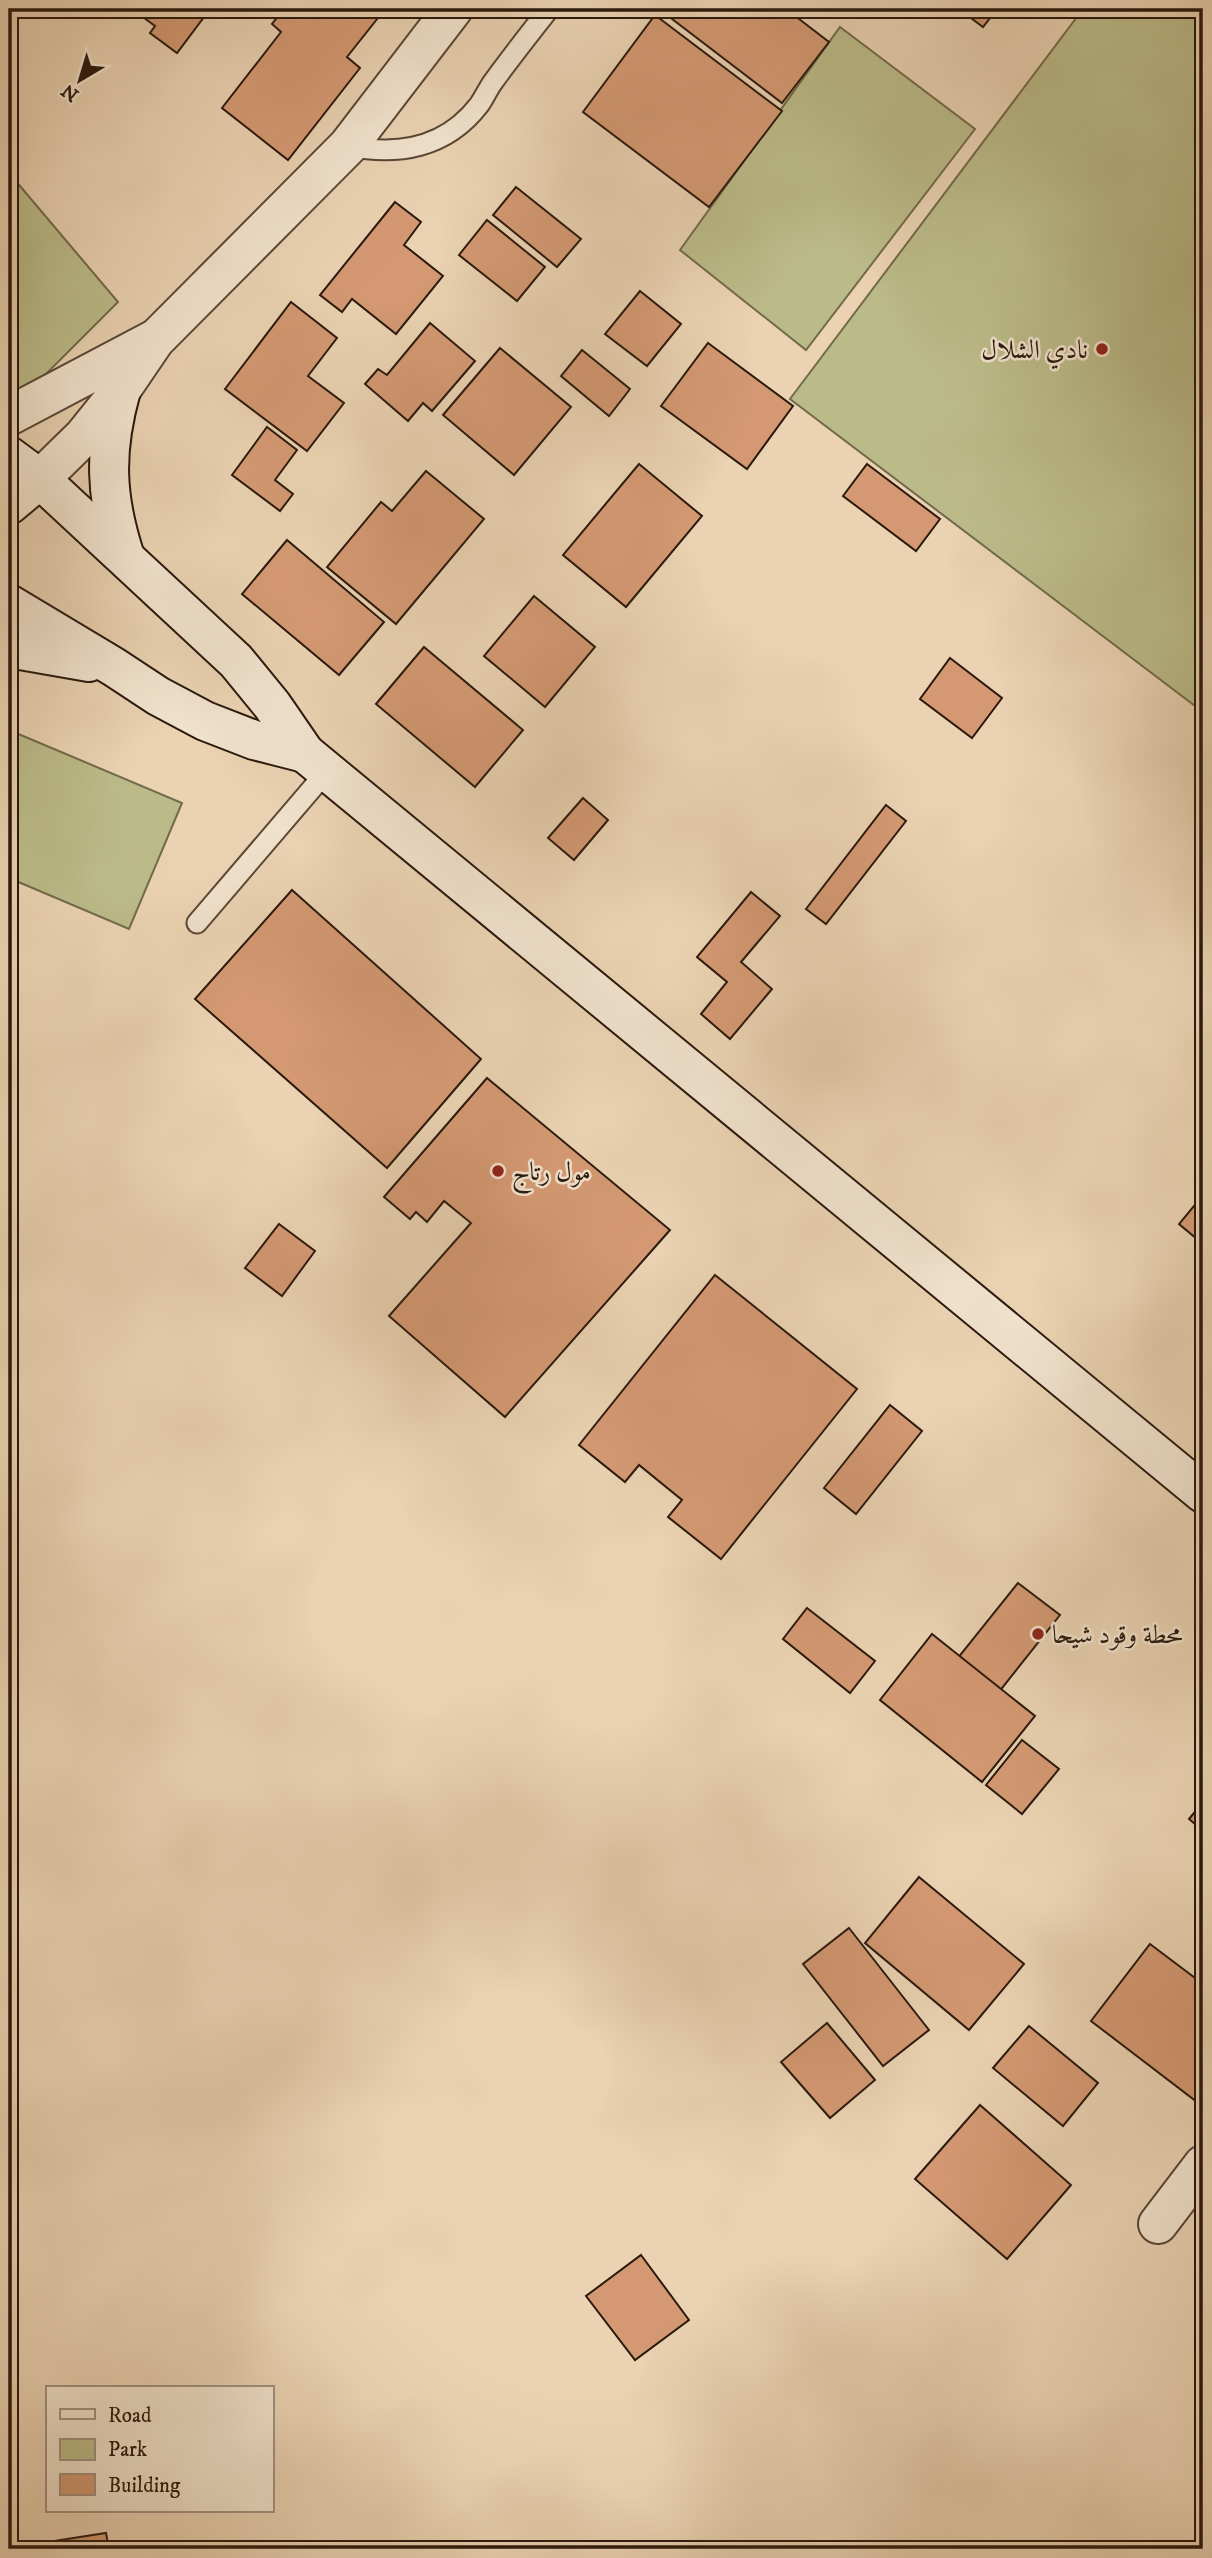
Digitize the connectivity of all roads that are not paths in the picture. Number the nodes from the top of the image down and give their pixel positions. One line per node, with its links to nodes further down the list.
1 (453, 9): 3 (main road)
2 (549, 9): 3 (lane)
3 (348, 146): 4 (main road)
4 (155, 340): 5 (main road); 6 (main road)
5 (121, 390): 8 (main road); 10 (main road)
6 (9, 416)
7 (9, 456): 8 (main road)
8 (40, 479): 9 (main road); 10 (main road)
9 (9, 505)
10 (125, 557): 14 (main road)
11 (9, 604): 13 (main road)
12 (9, 648): 13 (main road)
13 (114, 667): 14 (main road)
14 (316, 762): 15 (lane); 16 (main road)
15 (197, 923)
16 (1203, 1493)
17 (1203, 2165): 18 (main road)
18 (1158, 2224)

